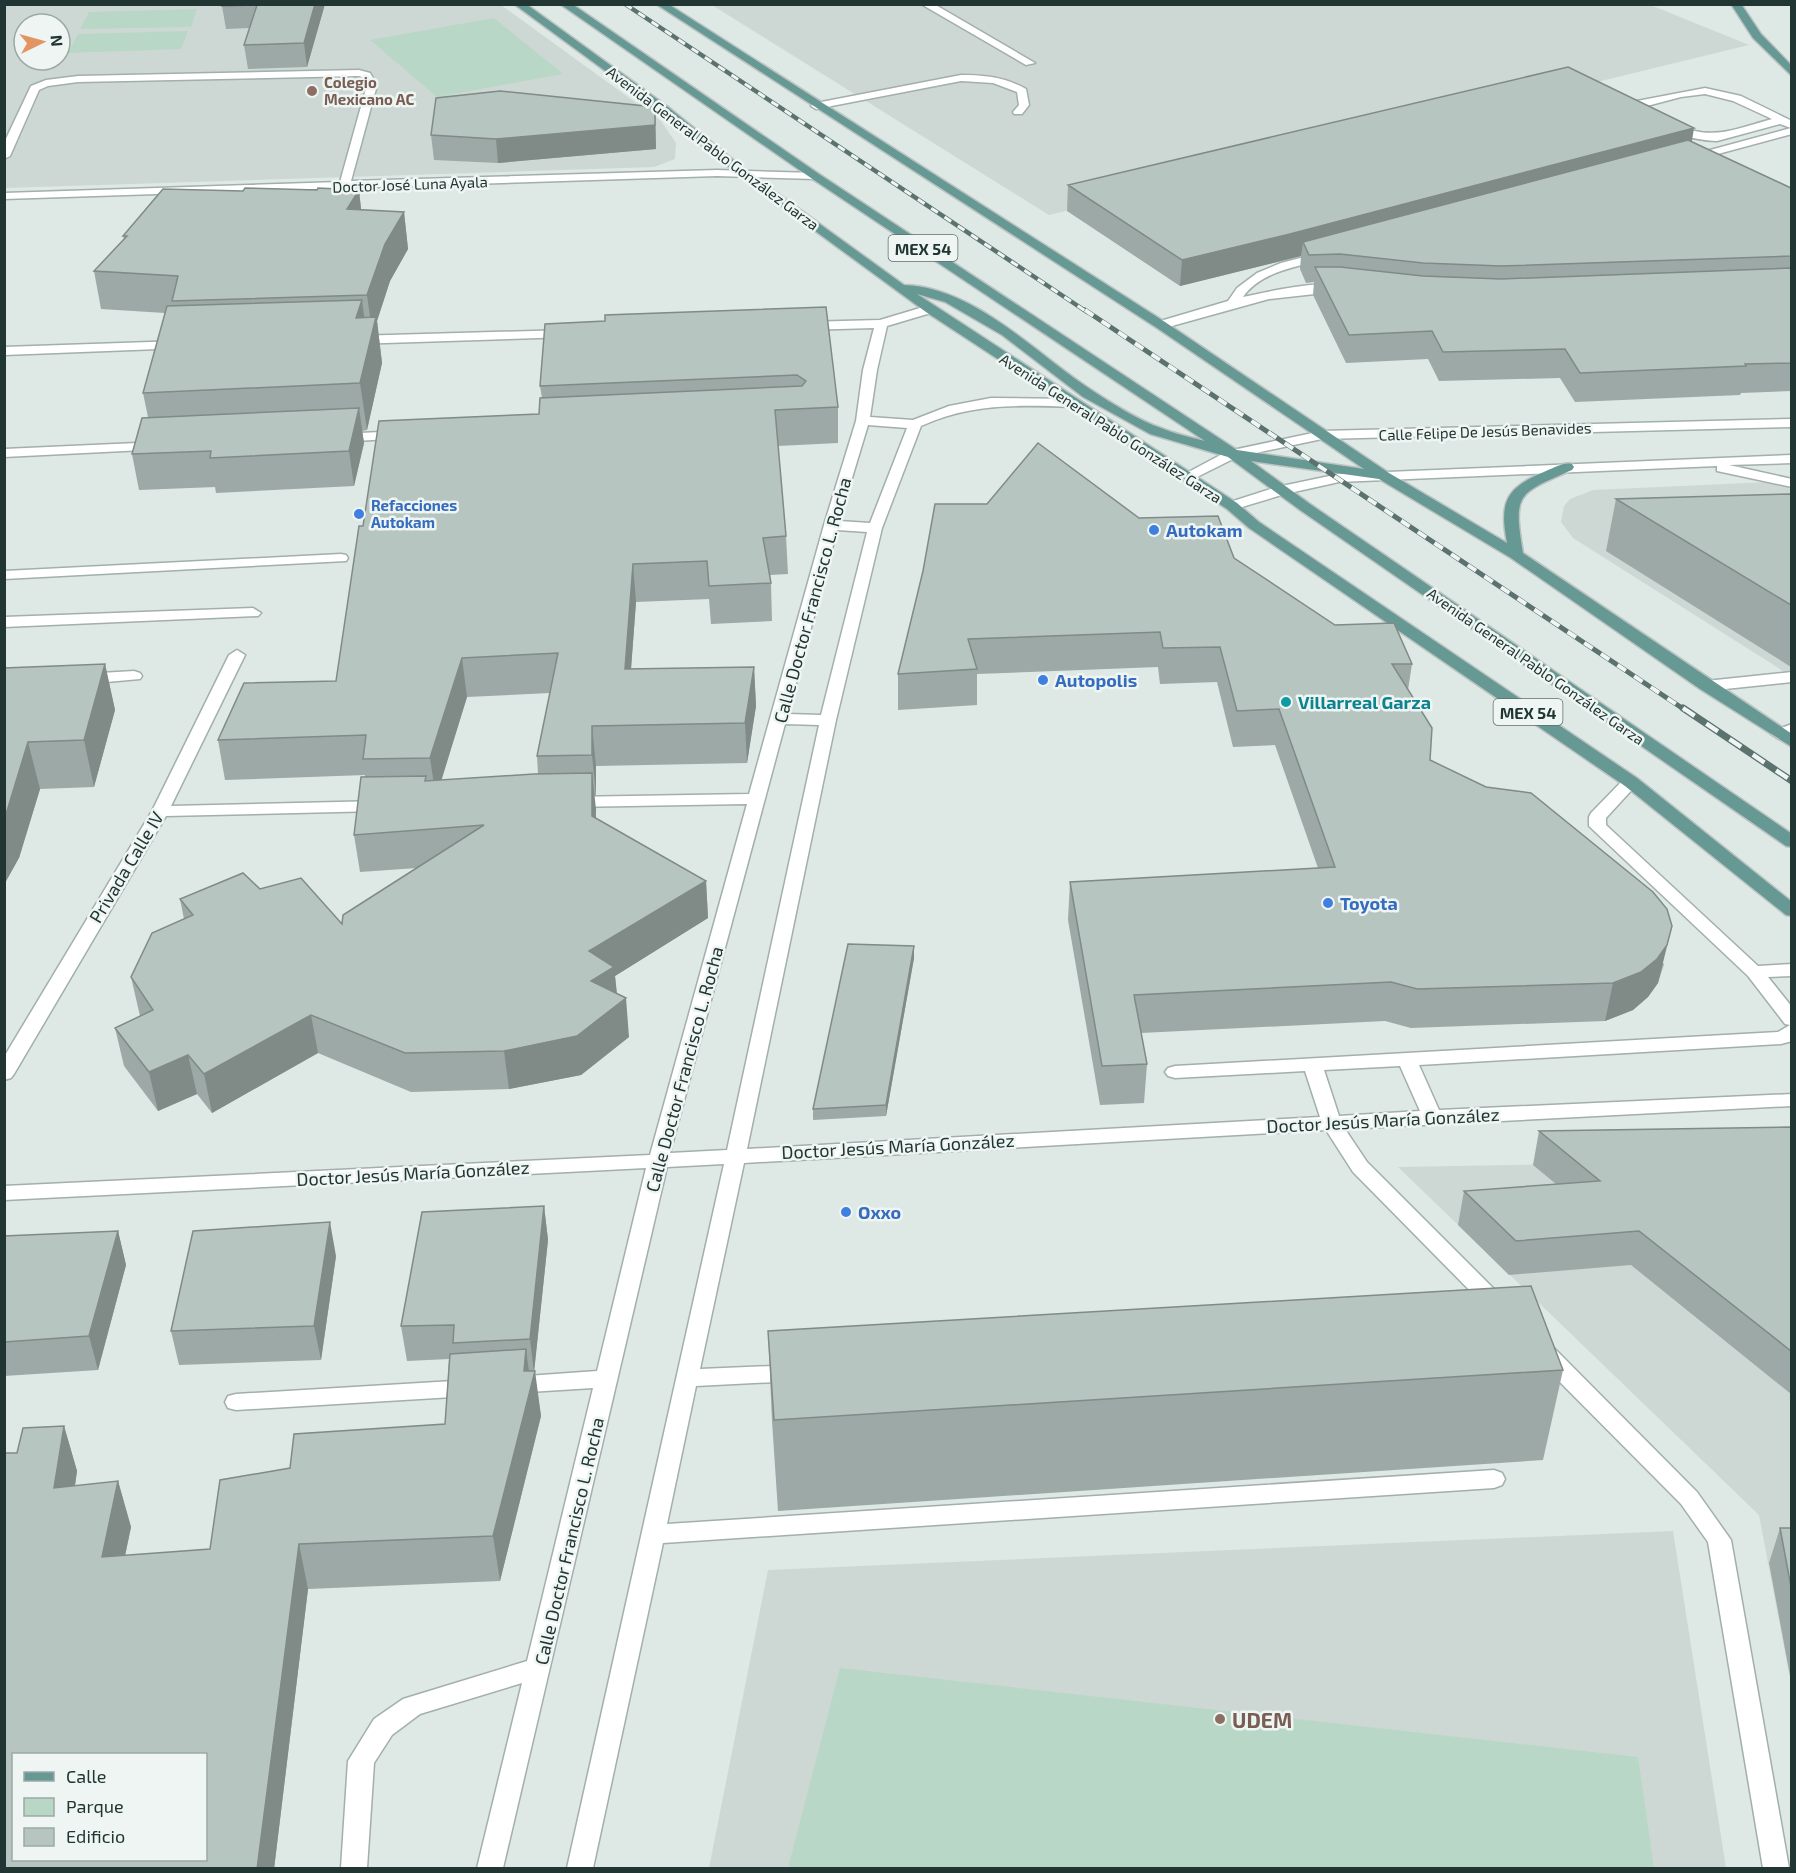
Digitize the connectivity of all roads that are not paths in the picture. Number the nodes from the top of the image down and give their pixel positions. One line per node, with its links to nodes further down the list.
1 (519, 4): 14 (main road, Avenida General Pablo González Garza / MEX 54)
2 (565, 4): 15 (main road, Avenida General Pablo González Garza / MEX 54)
3 (661, 4): 8 (main road)
4 (926, 4): 6 (street)
5 (1736, 4): 7 (main road)
6 (1030, 63)
7 (1791, 73)
8 (816, 106): 9 (street); 24 (main road)
9 (1018, 112)
10 (1786, 123): 10 (street)
11 (1791, 131): 13 (street)
12 (4, 156): 16 (street)
13 (1680, 161)
14 (744, 174): 15 (street, Doctor José Luna Ayala); 16 (street, Doctor José Luna Ayala); 19 (main road, Avenida General Pablo González Garza / MEX 54)
15 (815, 176): 39 (main road, Avenida General Pablo González Garza / MEX 54)
16 (345, 186): 17 (street, Doctor José Luna Ayala)
17 (4, 196)
18 (1336, 253): 21 (street)
19 (901, 288): 22 (main road, Avenida General Pablo González Garza / MEX 54); 39 (main road)
20 (1349, 289): 21 (street)
21 (1234, 301): 24 (street)
22 (930, 309): 23 (street); 30 (main road, Avenida General Pablo González Garza / MEX 54)
23 (881, 324): 25 (street); 31 (street, Calle Doctor Francisco L. Rocha)
24 (1161, 325): 35 (main road)
25 (788, 327)
26 (574, 333): 27 (street)
27 (337, 340)
28 (194, 345): 29 (street)
29 (4, 351)
30 (1072, 403): 33 (street); 44 (main road, Avenida General Pablo González Garza / MEX 54)
31 (863, 421): 33 (street); 48 (street, Calle Doctor Francisco L. Rocha)
32 (1791, 423): 35 (street, Calle Felipe De Jesús Benavides)
33 (915, 424): 49 (street)
34 (419, 434): 36 (street)
35 (1322, 435): 39 (street, Calle Felipe De Jesús Benavides); 43 (main road)
36 (324, 439)
37 (170, 446): 38 (street)
38 (4, 453)
39 (1233, 454): 43 (main road); 44 (street, Calle Felipe De Jesús Benavides); 46 (main road, Avenida General Pablo González Garza / MEX 54)
40 (1791, 459): 41 (street)
41 (1694, 462): 42 (street); 45 (street)
42 (1567, 467): 43 (street); 50 (main road)
43 (1384, 476): 46 (street); 50 (main road)
44 (1186, 477): 47 (main road, Avenida General Pablo González Garza / MEX 54)
45 (1791, 483)
46 (1282, 490): 47 (street); 68 (main road, Avenida General Pablo González Garza / MEX 54)
47 (1232, 506): 63 (main road, Avenida General Pablo González Garza / MEX 54)
48 (831, 525): 49 (street); 60 (street, Calle Doctor Francisco L. Rocha)
49 (875, 528): 61 (street)
50 (1516, 555): 59 (main road)
51 (341, 558): 52 (street)
52 (4, 575)
53 (253, 613): 54 (street)
54 (4, 622)
55 (237, 655): 67 (street, Privada Calle IV)
56 (134, 676): 58 (street)
57 (1790, 678): 59 (street)
58 (63, 680)
59 (1706, 686): 62 (main road)
60 (780, 719): 61 (street); 64 (street, Calle Doctor Francisco L. Rocha)
61 (828, 720): 81 (street)
62 (1787, 735)
63 (1631, 782): 69 (main road, Avenida General Pablo González Garza / MEX 54); 71 (street)
64 (757, 799): 65 (street); 82 (street, Calle Doctor Francisco L. Rocha)
65 (552, 803)
66 (398, 806): 67 (street)
67 (160, 811): 77 (street, Privada Calle IV)
68 (1791, 842)
69 (1791, 911)
70 (1791, 970): 71 (street)
71 (1754, 972): 72 (street)
72 (1791, 1020)
73 (1791, 1031): 74 (street)
74 (1407, 1059): 75 (street); 79 (street)
75 (1312, 1065): 76 (street); 80 (street)
76 (1175, 1072)
77 (4, 1074)
78 (1791, 1100): 79 (street, Doctor Jesús María González)
79 (1432, 1117): 80 (street, Doctor Jesús María González)
80 (1332, 1123): 81 (street, Doctor Jesús María González); 84 (street)
81 (736, 1155): 82 (street, Doctor Jesús María González); 87 (street)
82 (658, 1161): 83 (street, Doctor Jesús María González); 88 (street, Calle Doctor Francisco L. Rocha)
83 (4, 1193)
84 (1512, 1320)
85 (1529, 1337): 96 (street)
86 (818, 1372): 87 (street)
87 (687, 1378): 91 (street)
88 (607, 1379): 89 (street); 92 (street, Calle Doctor Francisco L. Rocha)
89 (236, 1402)
90 (1494, 1479): 91 (street)
91 (653, 1534): 95 (street)
92 (538, 1668): 93 (street); 94 (street, Calle Doctor Francisco L. Rocha)
93 (354, 1869)
94 (490, 1869)
95 (580, 1869)
96 (1776, 1869)

